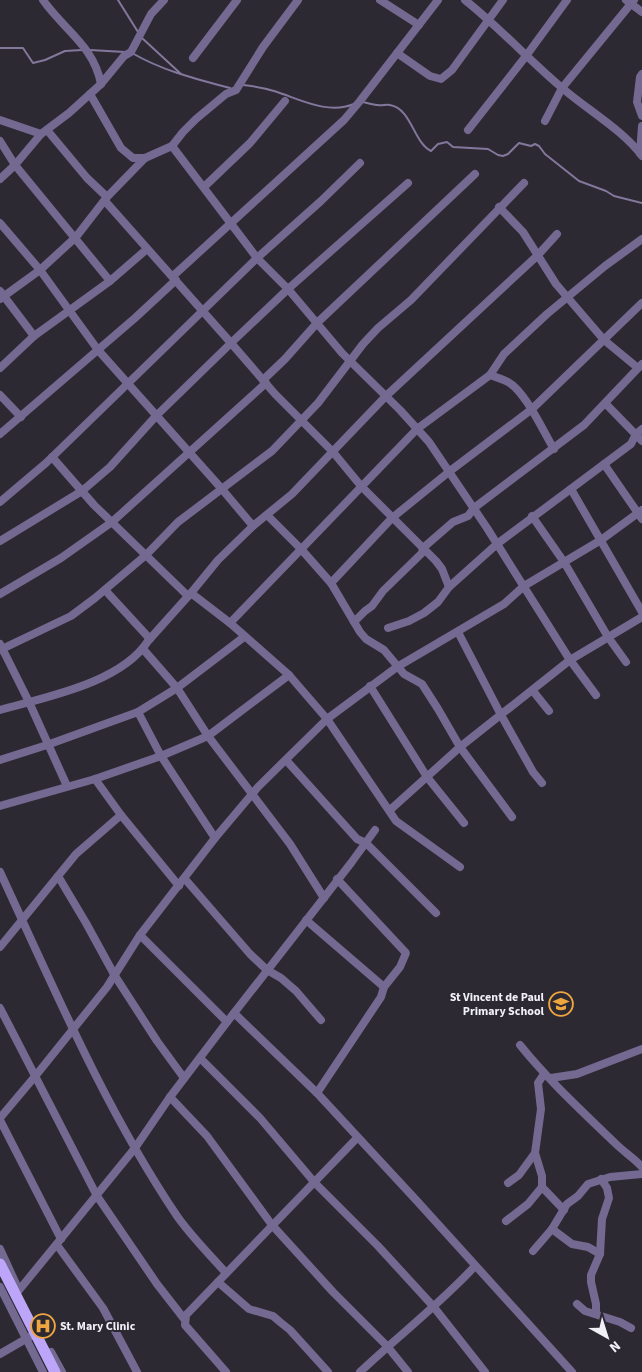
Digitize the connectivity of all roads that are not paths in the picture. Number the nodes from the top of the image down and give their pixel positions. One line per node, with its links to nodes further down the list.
1 (43, 0): 18 (street)
2 (164, 0): 18 (street)
3 (237, 0): 16 (street)
4 (298, 0): 29 (street)
5 (380, 0): 13 (street)
6 (438, 0): 13 (street)
7 (465, 0): 12 (street)
8 (503, 0): 12 (street)
9 (566, 0): 15 (street)
10 (630, 2): 11 (street); 19 (street)
11 (642, 12)
12 (489, 18): 14 (street); 15 (street)
13 (419, 25): 14 (street)
14 (397, 53): 42 (street)
15 (526, 56): 19 (street); 26 (street)
16 (193, 58)
17 (642, 74): 22 (street)
18 (101, 84): 20 (street)
19 (562, 88): 24 (street); 30 (street)
20 (90, 94): 27 (street); 31 (street)
21 (285, 101): 38 (street)
22 (642, 116)
23 (0, 120): 27 (street)
24 (545, 121)
25 (642, 126): 30 (street)
26 (468, 130)
27 (44, 132): 33 (street); 39 (street)
28 (0, 141): 33 (street)
29 (172, 146): 31 (street); 38 (street)
30 (641, 155)
31 (144, 158): 39 (street)
32 (360, 163): 48 (street)
33 (15, 165): 35 (street); 44 (street)
34 (474, 174): 58 (street)
35 (0, 179)
36 (524, 182): 40 (street)
37 (408, 183): 52 (street)
38 (204, 186): 42 (street)
39 (106, 199): 44 (street); 46 (street)
40 (499, 207): 47 (street); 63 (street)
41 (0, 223): 49 (street)
42 (230, 223): 48 (street); 50 (street)
43 (557, 234): 47 (street)
44 (76, 237): 49 (street); 51 (street)
45 (642, 239): 54 (street)
46 (148, 249): 50 (street); 51 (street)
47 (538, 255): 54 (street); 70 (street)
48 (257, 258): 52 (street); 57 (street)
49 (40, 270): 53 (street); 56 (street)
50 (174, 278): 57 (street); 62 (street)
51 (110, 281): 56 (street)
52 (288, 289): 58 (street); 61 (street)
53 (1, 295): 59 (street)
54 (567, 297): 60 (street); 66 (street)
55 (642, 304): 60 (street)
56 (69, 311): 59 (street); 62 (street)
57 (203, 311): 61 (street); 68 (street)
58 (317, 323): 63 (street); 67 (street)
59 (34, 336): 65 (street)
60 (604, 340): 64 (street); 72 (street)
61 (231, 342): 67 (street); 73 (street)
62 (98, 350): 68 (street); 74 (street)
63 (351, 361): 70 (street); 75 (street)
64 (640, 366): 71 (street)
65 (0, 368)
66 (490, 375): 72 (street); 76 (street)
67 (264, 381): 75 (street); 80 (street)
68 (127, 384): 73 (street); 82 (street)
69 (0, 396): 74 (street)
70 (386, 396): 76 (street); 81 (street)
71 (605, 403): 78 (street); 79 (street)
72 (532, 409): 79 (street); 84 (street)
73 (156, 416): 80 (street); 88 (street)
74 (20, 418): 77 (street)
75 (302, 421): 81 (street); 86 (street)
76 (417, 429): 84 (street); 85 (street)
77 (0, 434)
78 (640, 435): 83 (street)
79 (554, 449): 90 (street)
80 (189, 452): 86 (street); 95 (street)
81 (333, 452): 85 (street); 92 (street)
82 (52, 457): 88 (street); 89 (street)
83 (604, 464): 87 (street); 91 (street)
84 (450, 471): 90 (street); 94 (street)
85 (361, 486): 94 (street); 101 (street)
86 (221, 488): 96 (street); 102 (street)
87 (571, 489): 93 (street); 97 (street)
88 (82, 491): 95 (street); 98 (street)
89 (0, 502)
90 (474, 508): 99 (street); 100 (street)
91 (641, 514): 97 (street)
92 (267, 515): 96 (street); 101 (street)
93 (532, 516): 99 (street); 103 (street)
94 (392, 518): 100 (street); 104 (street)
95 (112, 522): 102 (street); 108 (street)
96 (253, 526): 109 (street)
97 (601, 540): 103 (street); 110 (street)
98 (0, 541)
99 (497, 544): 105 (street); 106 (street)
100 (423, 548): 105 (street); 112 (street)
101 (301, 549): 104 (street); 113 (street)
102 (146, 555): 107 (street); 109 (street)
103 (564, 562): 106 (street); 117 (street)
104 (330, 583): 112 (street)
105 (449, 586): 114 (street)
106 (524, 586): 115 (street); 121 (street)
107 (105, 590): 118 (street); 119 (street)
108 (0, 594)
109 (189, 595): 113 (street); 118 (street)
110 (642, 612)
111 (642, 617): 117 (street)
112 (354, 622): 123 (street)
113 (230, 623): 116 (street)
114 (388, 628)
115 (458, 632): 123 (street); 133 (street)
116 (244, 637): 124 (street); 126 (street)
117 (608, 637): 121 (street); 122 (street)
118 (150, 639): 120 (street)
119 (1, 648): 129 (street)
120 (143, 649): 126 (street); 129 (street)
121 (570, 660): 127 (street); 128 (street)
122 (626, 662)
123 (397, 667): 125 (street); 137 (street)
124 (289, 675): 134 (street); 135 (street)
125 (370, 686): 134 (street); 141 (street)
126 (177, 688): 132 (street); 135 (street)
127 (534, 691): 131 (street); 133 (street)
128 (596, 695)
129 (29, 702): 130 (street); 136 (street)
130 (0, 710)
131 (549, 711)
132 (138, 712): 136 (street); 138 (street)
133 (501, 715): 137 (street); 143 (street)
134 (327, 719): 140 (street); 147 (street)
135 (208, 736): 138 (street); 145 (street)
136 (47, 745): 139 (street); 144 (street)
137 (460, 747): 141 (street); 149 (street)
138 (161, 756): 142 (street); 152 (street)
139 (0, 760)
140 (286, 760): 145 (street); 153 (street)
141 (428, 777): 147 (street); 150 (street)
142 (95, 779): 144 (street); 148 (street)
143 (542, 783)
144 (67, 786): 146 (street)
145 (252, 794): 152 (street); 160 (street)
146 (0, 806)
147 (390, 810): 154 (street)
148 (121, 815): 156 (street); 159 (street)
149 (512, 817)
150 (464, 823)
151 (375, 830): 153 (street)
152 (215, 838): 157 (street)
153 (366, 843): 158 (street); 161 (street)
154 (460, 867)
155 (0, 872): 163 (street)
156 (58, 876): 163 (street); 167 (street)
157 (185, 879): 159 (street); 166 (street)
158 (337, 879): 160 (street); 168 (street)
159 (179, 886): 164 (street)
160 (324, 898): 162 (street)
161 (436, 913)
162 (306, 920): 166 (street); 168 (street)
163 (23, 921): 165 (street); 173 (street)
164 (140, 935): 167 (street); 172 (street)
165 (0, 947)
166 (267, 970): 170 (street); 171 (street)
167 (115, 976): 173 (street); 179 (street)
168 (384, 987): 180 (street)
169 (0, 1008): 178 (street)
170 (234, 1013): 172 (street); 180 (street)
171 (321, 1020)
172 (226, 1022): 176 (street)
173 (72, 1029): 178 (street); 184 (street)
174 (520, 1045): 177 (street)
175 (642, 1049): 177 (street)
176 (200, 1058): 179 (street); 189 (street)
177 (548, 1076): 185 (street); 186 (street)
178 (34, 1078): 182 (street); 192 (street)
179 (184, 1078): 181 (street)
180 (317, 1093): 183 (street)
181 (170, 1096): 184 (street); 195 (street)
182 (0, 1119): 197 (street)
183 (357, 1138): 189 (street); 202 (street)
184 (135, 1148): 192 (street); 203 (street)
185 (535, 1152): 190 (street); 191 (street)
186 (642, 1167)
187 (642, 1174): 188 (street)
188 (601, 1179): 193 (street); 200 (street)
189 (315, 1183): 195 (street); 208 (street)
190 (508, 1183)
191 (542, 1187): 193 (street); 194 (street)
192 (97, 1196): 197 (street); 210 (street)
193 (564, 1210): 196 (street)
194 (506, 1221)
195 (272, 1226): 203 (street); 213 (street)
196 (552, 1229): 199 (street); 200 (street)
197 (59, 1242): 206 (street); 218 (street)
198 (0, 1249): 206 (street)
199 (533, 1251)
200 (600, 1254): 209 (street)
201 (0, 1264): 206 (main road)
202 (475, 1266): 208 (street); 224 (street)
203 (226, 1274): 204 (street)
204 (218, 1282): 210 (street); 220 (street)
205 (0, 1287): 212 (street)
206 (17, 1292): 212 (main road); 217 (street)
207 (577, 1304): 209 (street)
208 (433, 1306): 213 (street); 223 (street)
209 (596, 1314): 211 (street)
210 (185, 1320): 219 (street)
211 (631, 1328)
212 (31, 1337): 214 (street); 215 (street); 216 (main road)
213 (387, 1346): 221 (street); 222 (street)
214 (0, 1354)
215 (43, 1372)
216 (55, 1372)
217 (62, 1372)
218 (137, 1372)
219 (226, 1372)
220 (328, 1372)
221 (360, 1372)
222 (408, 1372)
223 (485, 1372)
224 (572, 1372)

